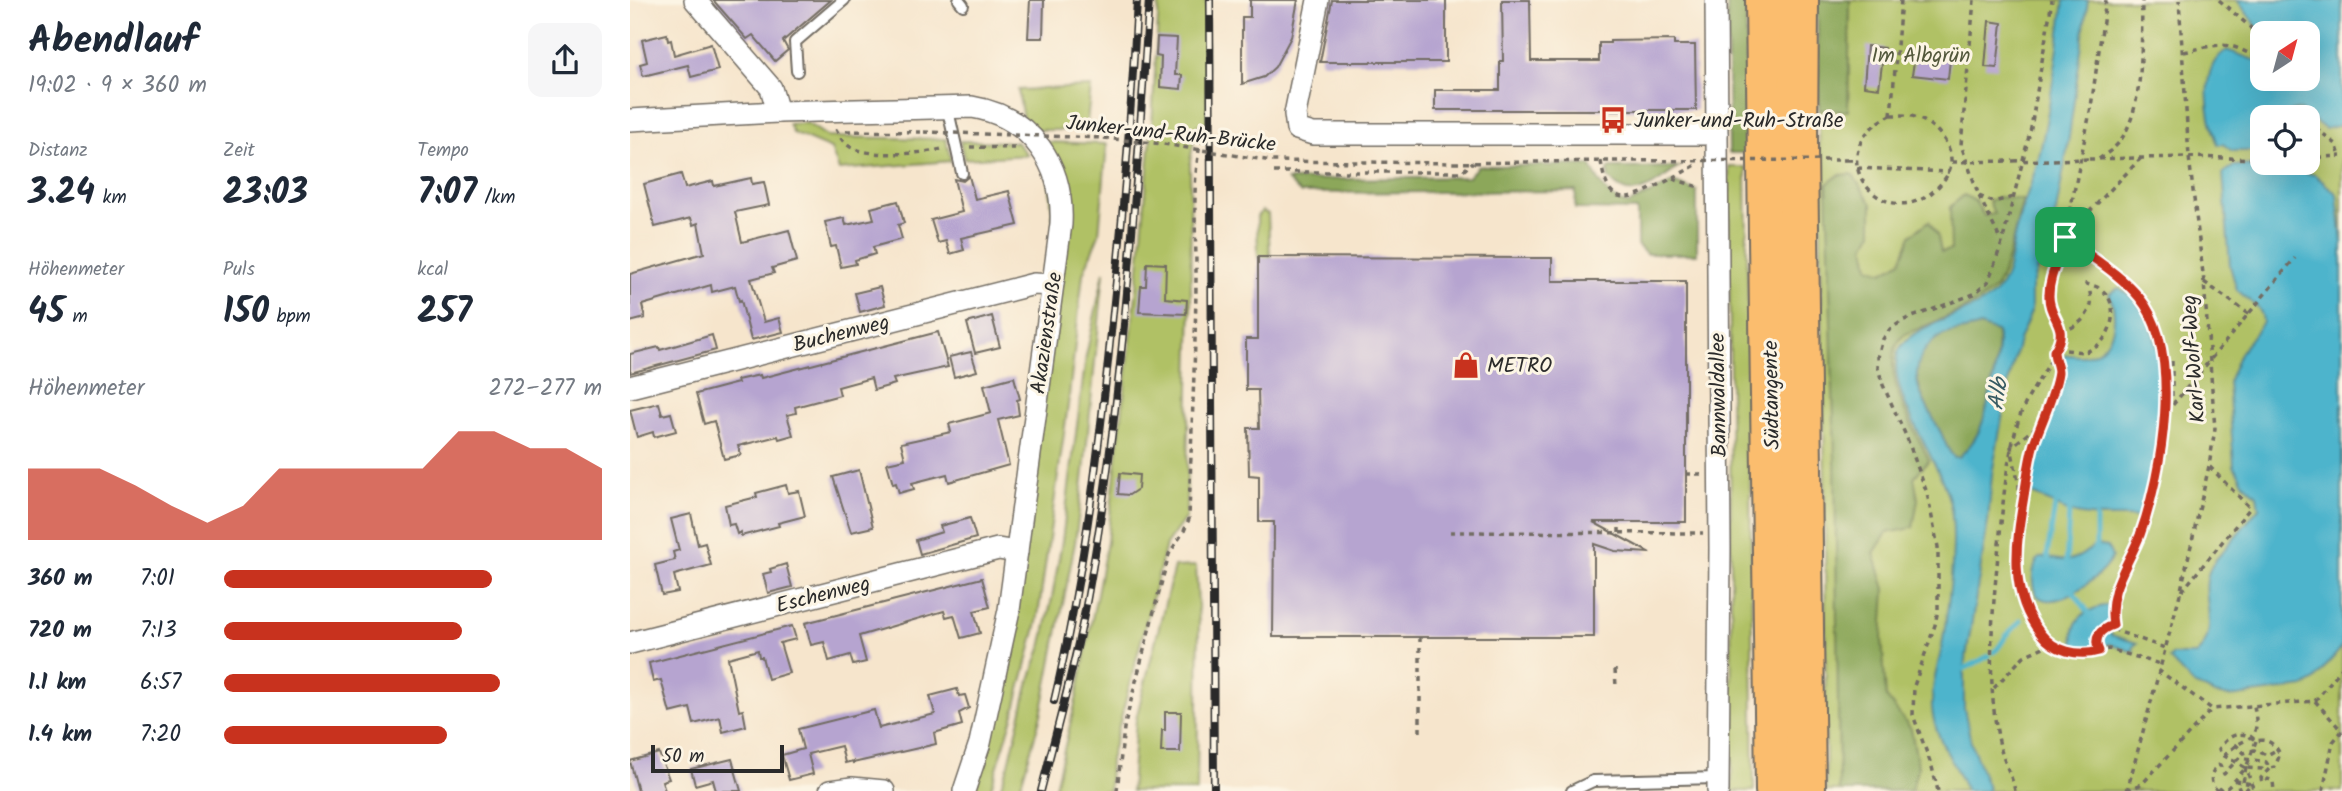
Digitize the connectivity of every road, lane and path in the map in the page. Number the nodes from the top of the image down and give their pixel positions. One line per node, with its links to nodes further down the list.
1 (695, 0): 19 (street)
2 (844, 0): 17 (lane)
3 (1318, 0): 27 (street)
4 (1716, 0): 27 (street, Bannwaldallee)
5 (1765, 0): 113 (highway, Südtangente)
6 (1800, 0): 114 (highway, Südtangente)
7 (1901, 0): 20 (path)
8 (1974, 0): 36 (path)
9 (2052, 0): 46 (path)
10 (2106, 0): 48 (path)
11 (2142, 0): 34 (path)
12 (2179, 0): 15 (path, Karl-Wolf-Weg)
13 (2218, 0): 14 (path)
14 (2250, 27)
15 (2184, 52): 16 (path); 29 (path, Karl-Wolf-Weg)
16 (2250, 54)
17 (797, 71)
18 (947, 106): 19 (street, Akazienstraße); 26 (street, Akazienstraße); 28 (lane)
19 (778, 112): 21 (street, Akazienstraße)
20 (1891, 115): 35 (path); 39 (path)
21 (630, 120)
22 (836, 129): 28 (path)
23 (842, 131): 38 (path, Junker-und-Ruh-Brücke, bridge)
24 (2320, 131): 30 (path)
25 (1202, 136): 111 (path)
26 (1036, 142): 28 (path); 53 (street, Akazienstraße)
27 (1716, 143): 44 (path); 47 (street, Bannwaldallee)
28 (956, 146): 43 (lane)
29 (2189, 156): 32 (path); 33 (path); 51 (path, Karl-Wolf-Weg)
30 (2341, 156): 31 (path)
31 (2320, 157)
32 (2141, 158): 34 (path); 48 (path)
33 (2250, 158)
34 (2099, 159): 36 (path, bridge)
35 (1855, 160): 37 (path, bridge); 40 (path)
36 (1967, 160): 39 (path); 45 (path)
37 (1601, 161): 38 (path); 44 (path)
38 (1473, 162): 41 (path)
39 (1952, 162): 42 (path)
40 (1857, 169): 42 (path); 42 (path)
41 (1274, 172)
42 (1949, 172)
43 (962, 173)
44 (1671, 178): 47 (path)
45 (1979, 196): 46 (path); 49 (path)
46 (2014, 197): 49 (path)
47 (1717, 205): 70 (street, Bannwaldallee)
48 (2065, 237): 56 (path); 59 (path)
49 (2002, 243): 115 (path)
50 (2295, 258): 55 (path)
51 (2204, 282): 55 (path); 58 (path, Karl-Wolf-Weg)
52 (2082, 283): 54 (path)
53 (1052, 285): 60 (street, Buchenweg); 71 (street, Akazienstraße)
54 (2091, 286): 56 (path); 57 (path)
55 (2249, 314): 58 (path)
56 (2061, 331): 57 (path)
57 (2054, 351): 63 (path); 64 (path)
58 (2210, 358): 61 (path); 65 (path, Karl-Wolf-Weg)
59 (2163, 360): 61 (path); 62 (path)
60 (630, 387)
61 (2175, 402): 62 (path)
62 (2165, 411): 73 (path)
63 (2041, 424): 64 (path); 66 (path)
64 (2011, 447): 66 (path); 84 (path)
65 (2210, 466): 72 (path, Karl-Wolf-Weg); 72 (path)
66 (2019, 514): 76 (path)
67 (1619, 522): 69 (path)
68 (1450, 533): 69 (path)
69 (1619, 533): 70 (path)
70 (1720, 533): 106 (street, Bannwaldallee)
71 (1017, 552): 75 (street, Eschenweg); 110 (street, Akazienstraße)
72 (2180, 594): 77 (path, Karl-Wolf-Weg)
73 (2111, 625): 77 (path); 78 (path)
74 (1420, 637): 89 (path)
75 (630, 643)
76 (2050, 644): 78 (path); 84 (path)
77 (2165, 648): 79 (path, Karl-Wolf-Weg)
78 (2098, 650): 79 (path)
79 (2161, 659): 82 (path, Karl-Wolf-Weg)
80 (1615, 668): 83 (path)
81 (2342, 668): 85 (path)
82 (2158, 670): 87 (path); 117 (path, Karl-Wolf-Weg)
83 (1616, 687)
84 (1993, 689): 116 (path)
85 (2315, 701): 86 (path); 88 (path)
86 (2253, 706): 87 (path); 90 (path)
87 (2212, 709): 117 (path)
88 (2342, 731): 122 (path)
89 (1420, 734)
90 (2254, 739): 91 (path); 93 (path); 94 (path); 96 (path)
91 (2235, 744): 93 (path); 96 (path)
92 (2263, 746): 95 (path)
93 (2254, 750): 95 (path); 97 (path)
94 (2278, 750): 95 (path); 100 (path)
95 (2262, 752)
96 (2224, 756): 98 (path)
97 (2248, 760): 98 (path); 99 (path); 100 (path)
98 (2234, 763): 99 (path); 118 (path)
99 (2246, 768): 101 (path); 102 (path); 103 (path); 104 (path)
100 (2270, 768): 101 (path)
101 (2264, 772): 121 (path)
102 (2236, 781): 103 (path); 107 (path); 119 (path)
103 (2243, 782): 104 (path)
104 (2251, 784): 119 (path); 120 (path)
105 (1660, 785): 106 (lane); 112 (lane)
106 (1718, 785)
107 (2228, 790): 118 (path)
108 (830, 791): 109 (street)
109 (884, 791)
110 (964, 791)
111 (1117, 791)
112 (1572, 791)
113 (1775, 791)
114 (1806, 791)
115 (1938, 791)
116 (2015, 791)
117 (2127, 791)
118 (2218, 791)
119 (2242, 791)
120 (2254, 791)
121 (2274, 791)
122 (2323, 791)

